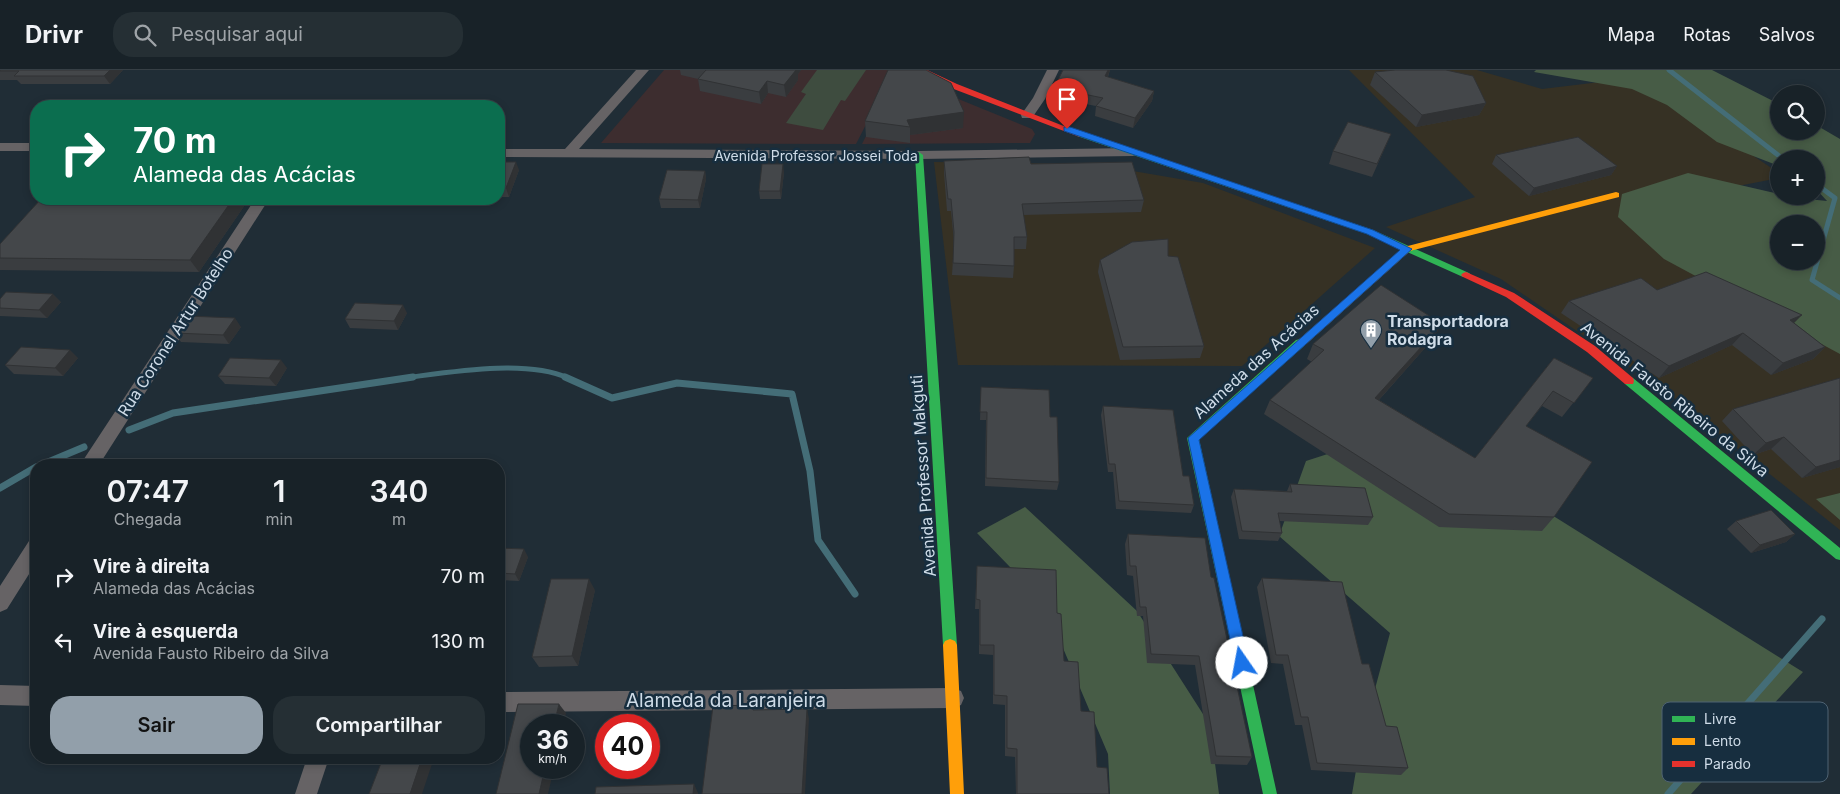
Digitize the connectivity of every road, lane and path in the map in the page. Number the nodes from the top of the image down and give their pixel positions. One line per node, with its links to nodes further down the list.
1 (643, 70): 9 (street)
2 (921, 70): 4 (street, Avenida Fausto Ribeiro da Silva)
3 (1052, 70): 4 (street)
4 (1027, 115): 7 (street, Avenida Fausto Ribeiro da Silva)
5 (0, 147): 6 (street)
6 (30, 147)
7 (1133, 152): 10 (street, Avenida Professor Jossei Toda); 13 (street, Avenida Fausto Ribeiro da Silva)
8 (505, 153): 9 (street, Avenida Professor Jossei Toda)
9 (568, 154): 10 (street, Avenida Professor Jossei Toda)
10 (919, 155): 20 (street, Avenida Professor Makguti)
11 (1616, 195): 13 (street, Alameda das Acácias)
12 (258, 205): 14 (street, Rua Coronel Artur Botelho)
13 (1407, 249): 15 (street, Avenida Fausto Ribeiro da Silva); 25 (street, Alameda das Acácias)
14 (93, 459)
15 (1840, 554)
16 (30, 556): 17 (street)
17 (0, 603)
18 (0, 695): 19 (street)
19 (30, 696)
20 (954, 698): 21 (street, Alameda da Laranjeira); 24 (street, Avenida Professor Makguti)
21 (505, 702)
22 (316, 764): 23 (street)
23 (306, 794)
24 (958, 794)
25 (1270, 794)

